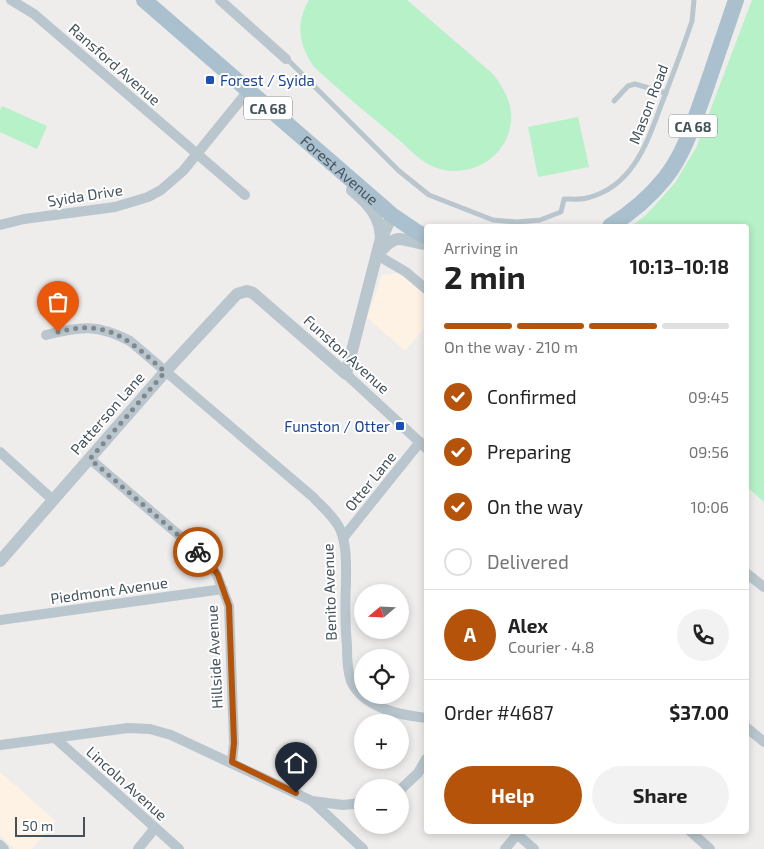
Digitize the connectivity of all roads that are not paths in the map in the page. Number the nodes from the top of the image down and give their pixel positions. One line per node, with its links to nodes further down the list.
1 (11, 0): 10 (street, Ransford Avenue)
2 (144, 0): 7 (main road, Forest Avenue / CA 68)
3 (220, 0): 6 (street)
4 (694, 0): 8 (lane, Mason Road)
5 (736, 0): 14 (main road, CA 68)
6 (286, 59): 8 (lane, Mason Road)
7 (248, 91): 10 (street, Syida Drive); 11 (main road, Forest Avenue / CA 68)
8 (666, 92): 9 (lane)
9 (614, 101)
10 (197, 155): 12 (street, Ransford Avenue); 15 (street, Syida Drive)
11 (330, 161): 13 (main road, Forest Avenue / CA 68); 17 (street)
12 (245, 195)
13 (392, 215): 16 (main road, Forest Avenue / CA 68); 17 (street)
14 (613, 224)
15 (0, 225)
16 (424, 235)
17 (380, 242): 19 (street)
18 (424, 244): 19 (street)
19 (377, 256): 20 (street); 24 (street)
20 (424, 287)
21 (243, 291): 23 (street, Patterson Lane); 24 (street, Funston Avenue)
22 (46, 335): 23 (street, Benito Avenue)
23 (165, 372): 27 (street, Patterson Lane); 29 (street, Benito Avenue)
24 (346, 374): 25 (street, Funston Avenue)
25 (423, 445): 29 (street, Otter Lane)
26 (0, 452): 28 (street)
27 (90, 459): 28 (street, Patterson Lane); 33 (street, Hillside Avenue)
28 (53, 500): 30 (street, Patterson Lane)
29 (343, 538): 35 (street, Benito Avenue)
30 (0, 561)
31 (749, 575): 32 (street)
32 (764, 587)
33 (223, 589): 34 (street, Piedmont Avenue); 40 (street, Hillside Avenue)
34 (0, 620)
35 (424, 718)
36 (749, 730): 38 (street)
37 (55, 738): 39 (street); 40 (street); 45 (street, Lincoln Avenue)
38 (764, 742)
39 (0, 745)
40 (232, 762): 43 (street)
41 (424, 762): 42 (street)
42 (409, 782)
43 (312, 801): 44 (street); 53 (street)
44 (354, 804)
45 (155, 828): 51 (street); 52 (street, Lincoln Avenue)
46 (518, 834): 54 (street)
47 (520, 834): 55 (street)
48 (693, 834): 56 (street)
49 (0, 845): 50 (street)
50 (4, 849)
51 (138, 849)
52 (179, 849)
53 (363, 849)
54 (505, 849)
55 (534, 849)
56 (710, 849)

